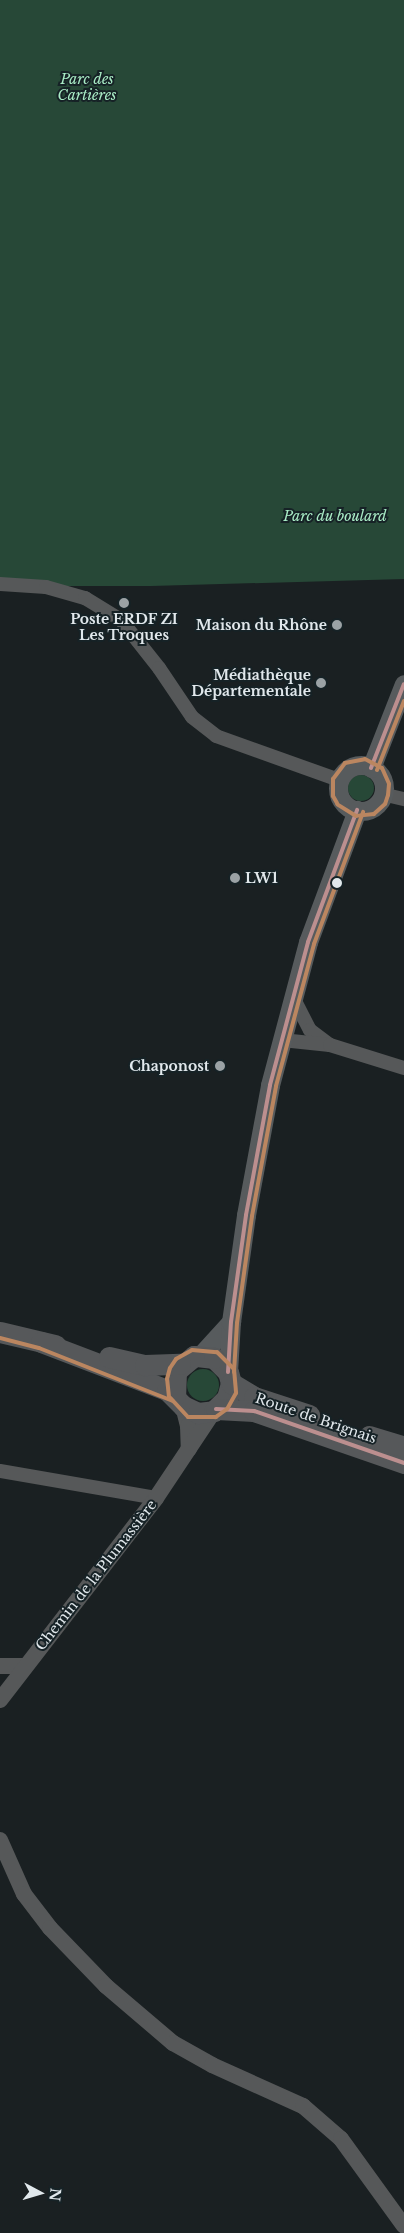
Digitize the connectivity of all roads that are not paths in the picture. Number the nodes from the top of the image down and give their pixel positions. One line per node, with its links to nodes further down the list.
1 (0, 584): 4 (street)
2 (404, 684): 3 (main road)
3 (371, 768): 4 (main road); 5 (main road)
4 (339, 780): 7 (main road)
5 (382, 794): 6 (street); 7 (main road)
6 (404, 799)
7 (357, 810): 8 (main road)
8 (308, 942): 9 (main road); 13 (main road)
9 (294, 999): 10 (main road); 11 (street)
10 (282, 1040): 11 (street); 13 (main road)
11 (330, 1045): 12 (street)
12 (404, 1068)
13 (254, 1164): 14 (main road)
14 (231, 1322): 17 (main road); 19 (main road)
15 (0, 1332): 16 (main road)
16 (41, 1342): 18 (main road); 20 (main road)
17 (201, 1355): 18 (main road); 19 (main road)
18 (180, 1364): 20 (main road)
19 (229, 1378): 21 (main road); 22 (main road, Route de Brignais)
20 (179, 1401): 21 (main road); 23 (street)
21 (215, 1410): 23 (street, Chemin de la Plumassière); 24 (main road, Route de Brignais)
22 (404, 1448)
23 (189, 1449): 26 (street, Chemin de la Plumassière)
24 (404, 1464)
25 (0, 1471): 26 (street)
26 (156, 1498): 28 (street, Chemin de la Plumassière)
27 (0, 1666): 28 (street)
28 (25, 1666): 29 (street, Chemin de la Plumassière)
29 (0, 1700)
30 (0, 1840): 31 (street)
31 (404, 2226)

